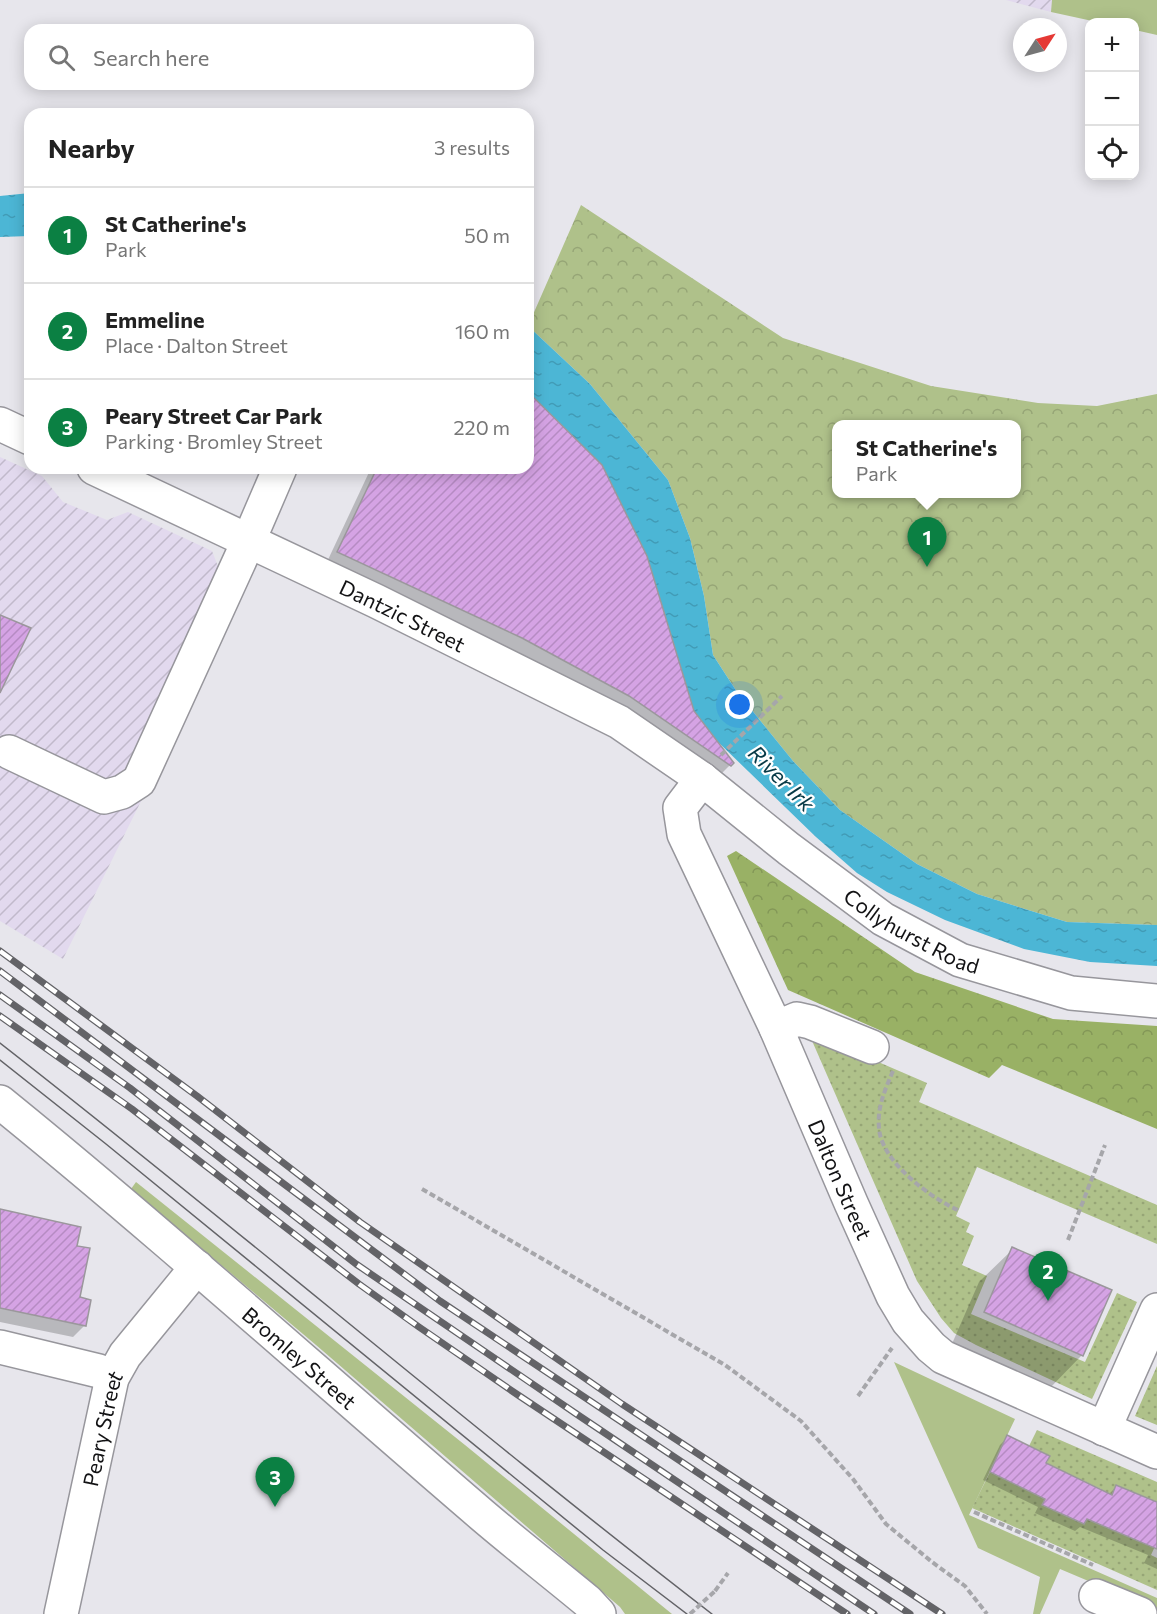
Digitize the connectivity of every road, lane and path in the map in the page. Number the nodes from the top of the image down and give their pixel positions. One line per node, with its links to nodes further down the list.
1 (0, 424): 2 (street)
2 (24, 435)
3 (107, 474): 5 (street, Dantzic Street)
4 (277, 474): 5 (street)
5 (249, 540): 8 (street); 9 (street, Dantzic Street)
6 (782, 696): 7 (path)
7 (724, 752)
8 (9, 753)
9 (702, 779): 10 (street, Collyhurst Road); 11 (street, Dalton Street)
10 (1157, 1001)
11 (776, 1028): 12 (street); 21 (street, Dalton Street)
12 (872, 1047)
13 (893, 1071): 17 (path)
14 (0, 1102): 19 (street, Bromley Street)
15 (1105, 1145): 18 (path)
16 (422, 1189): 33 (path)
17 (960, 1211)
18 (1068, 1240)
19 (197, 1267): 23 (street, Peary Street); 31 (street, Bromley Street)
20 (1157, 1310): 25 (street)
21 (908, 1321): 24 (path); 25 (street, Dalton Street)
22 (0, 1347): 23 (street)
23 (112, 1378): 30 (street, Peary Street)
24 (858, 1396)
25 (1104, 1429): 26 (street, Dalton Street)
26 (1157, 1452)
27 (974, 1512): 29 (path)
28 (728, 1573): 32 (path, bridge)
29 (1100, 1582): 34 (street)
30 (61, 1614)
31 (599, 1614)
32 (690, 1614)
33 (987, 1614)
34 (1140, 1614)

